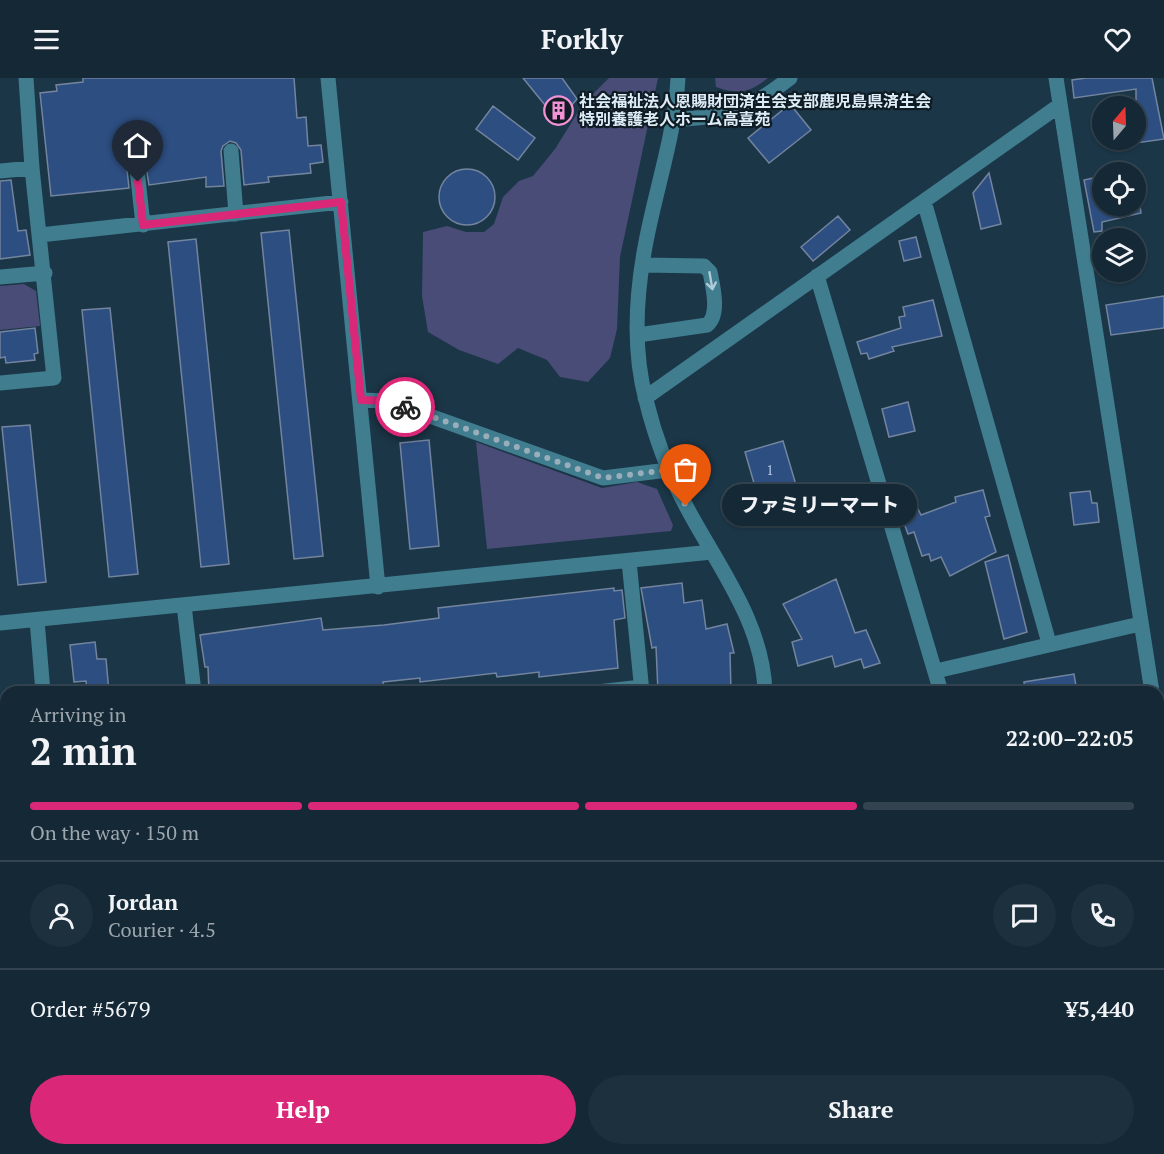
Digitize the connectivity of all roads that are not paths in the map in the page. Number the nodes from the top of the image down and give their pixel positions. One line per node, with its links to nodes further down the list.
1 (26, 78): 10 (street)
2 (328, 78): 13 (street)
3 (678, 78): 7 (street)
4 (790, 78): 7 (street)
5 (1056, 78): 6 (street)
6 (1060, 105): 12 (street); 32 (street)
7 (672, 120): 17 (street)
8 (231, 151): 14 (street)
9 (136, 160): 15 (street)
10 (32, 168): 11 (street); 16 (street)
11 (0, 171)
12 (924, 201): 19 (street); 33 (street)
13 (341, 202): 14 (street); 24 (street)
14 (236, 214): 15 (street)
15 (143, 225): 16 (street)
16 (40, 235): 18 (street)
17 (642, 265): 21 (street); 21 (street, one-way to 21)
18 (45, 273): 20 (street); 22 (street)
19 (817, 276): 23 (street); 34 (street)
20 (0, 277)
21 (638, 335): 23 (street)
22 (0, 383)
23 (645, 398): 25 (street)
24 (361, 400): 25 (street); 28 (street)
25 (668, 470): 26 (street)
26 (712, 552): 27 (street); 38 (street)
27 (628, 561): 28 (street); 37 (street)
28 (378, 587): 29 (street)
29 (184, 605): 30 (street); 36 (street)
30 (37, 620): 31 (street); 35 (street)
31 (0, 623)
32 (1140, 624): 33 (street); 40 (street)
33 (1049, 643): 34 (street)
34 (936, 671): 39 (street)
35 (43, 686)
36 (193, 686)
37 (642, 686)
38 (764, 686)
39 (939, 686)
40 (1151, 686)

